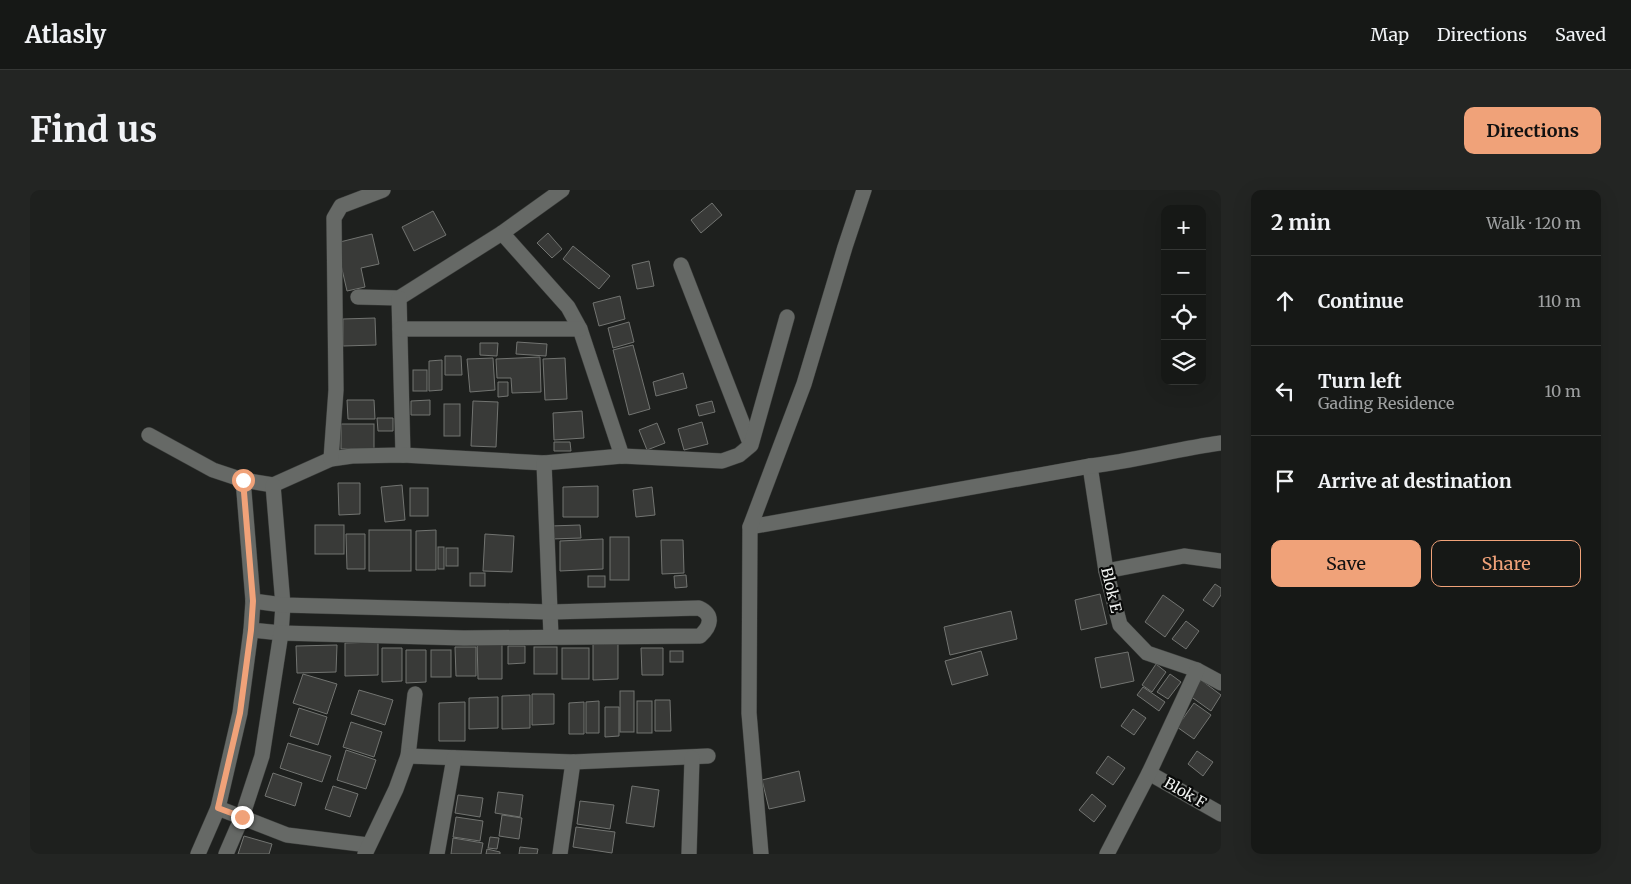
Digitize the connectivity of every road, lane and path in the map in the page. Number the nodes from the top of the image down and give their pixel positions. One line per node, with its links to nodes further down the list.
1 (383, 190): 16 (street)
2 (562, 190): 4 (street)
3 (864, 190): 21 (street)
4 (502, 232): 7 (street); 10 (street)
5 (681, 265): 13 (street)
6 (358, 297): 7 (street)
7 (399, 298): 9 (street)
8 (787, 318): 13 (street)
9 (400, 329): 10 (street); 14 (street)
10 (580, 329): 15 (street)
11 (149, 435): 19 (street)
12 (1221, 443): 18 (street)
13 (751, 444): 15 (street)
14 (404, 455): 16 (street); 17 (street)
15 (622, 456): 17 (street)
16 (332, 459): 20 (street)
17 (544, 463): 26 (street)
18 (1090, 466): 21 (street); 23 (street, Blok E)
19 (243, 480): 20 (street); 24 (street)
20 (273, 485): 25 (street)
21 (750, 527): 48 (street)
22 (1221, 561): 23 (street)
23 (1106, 571): 30 (street, Blok E)
24 (253, 601): 25 (street); 27 (street)
25 (283, 605): 26 (street); 28 (street)
26 (550, 612): 29 (street); 29 (street)
27 (251, 630): 28 (street); 39 (street)
28 (281, 633): 29 (street); 41 (street)
29 (551, 636)
30 (1197, 670): 31 (street, Blok E); 38 (street)
31 (1221, 683)
32 (415, 694): 33 (street)
33 (408, 756): 35 (street); 42 (street)
34 (708, 756): 36 (street)
35 (454, 758): 37 (street); 45 (street)
36 (692, 758): 37 (street); 47 (street)
37 (573, 762): 46 (street)
38 (1149, 773): 40 (street, Blok F); 49 (street)
39 (218, 808): 41 (street); 43 (street)
40 (1221, 814)
41 (242, 817): 42 (street); 44 (street)
42 (367, 850)
43 (198, 854)
44 (226, 854)
45 (437, 854)
46 (560, 854)
47 (689, 854)
48 (761, 854)
49 (1107, 854)

